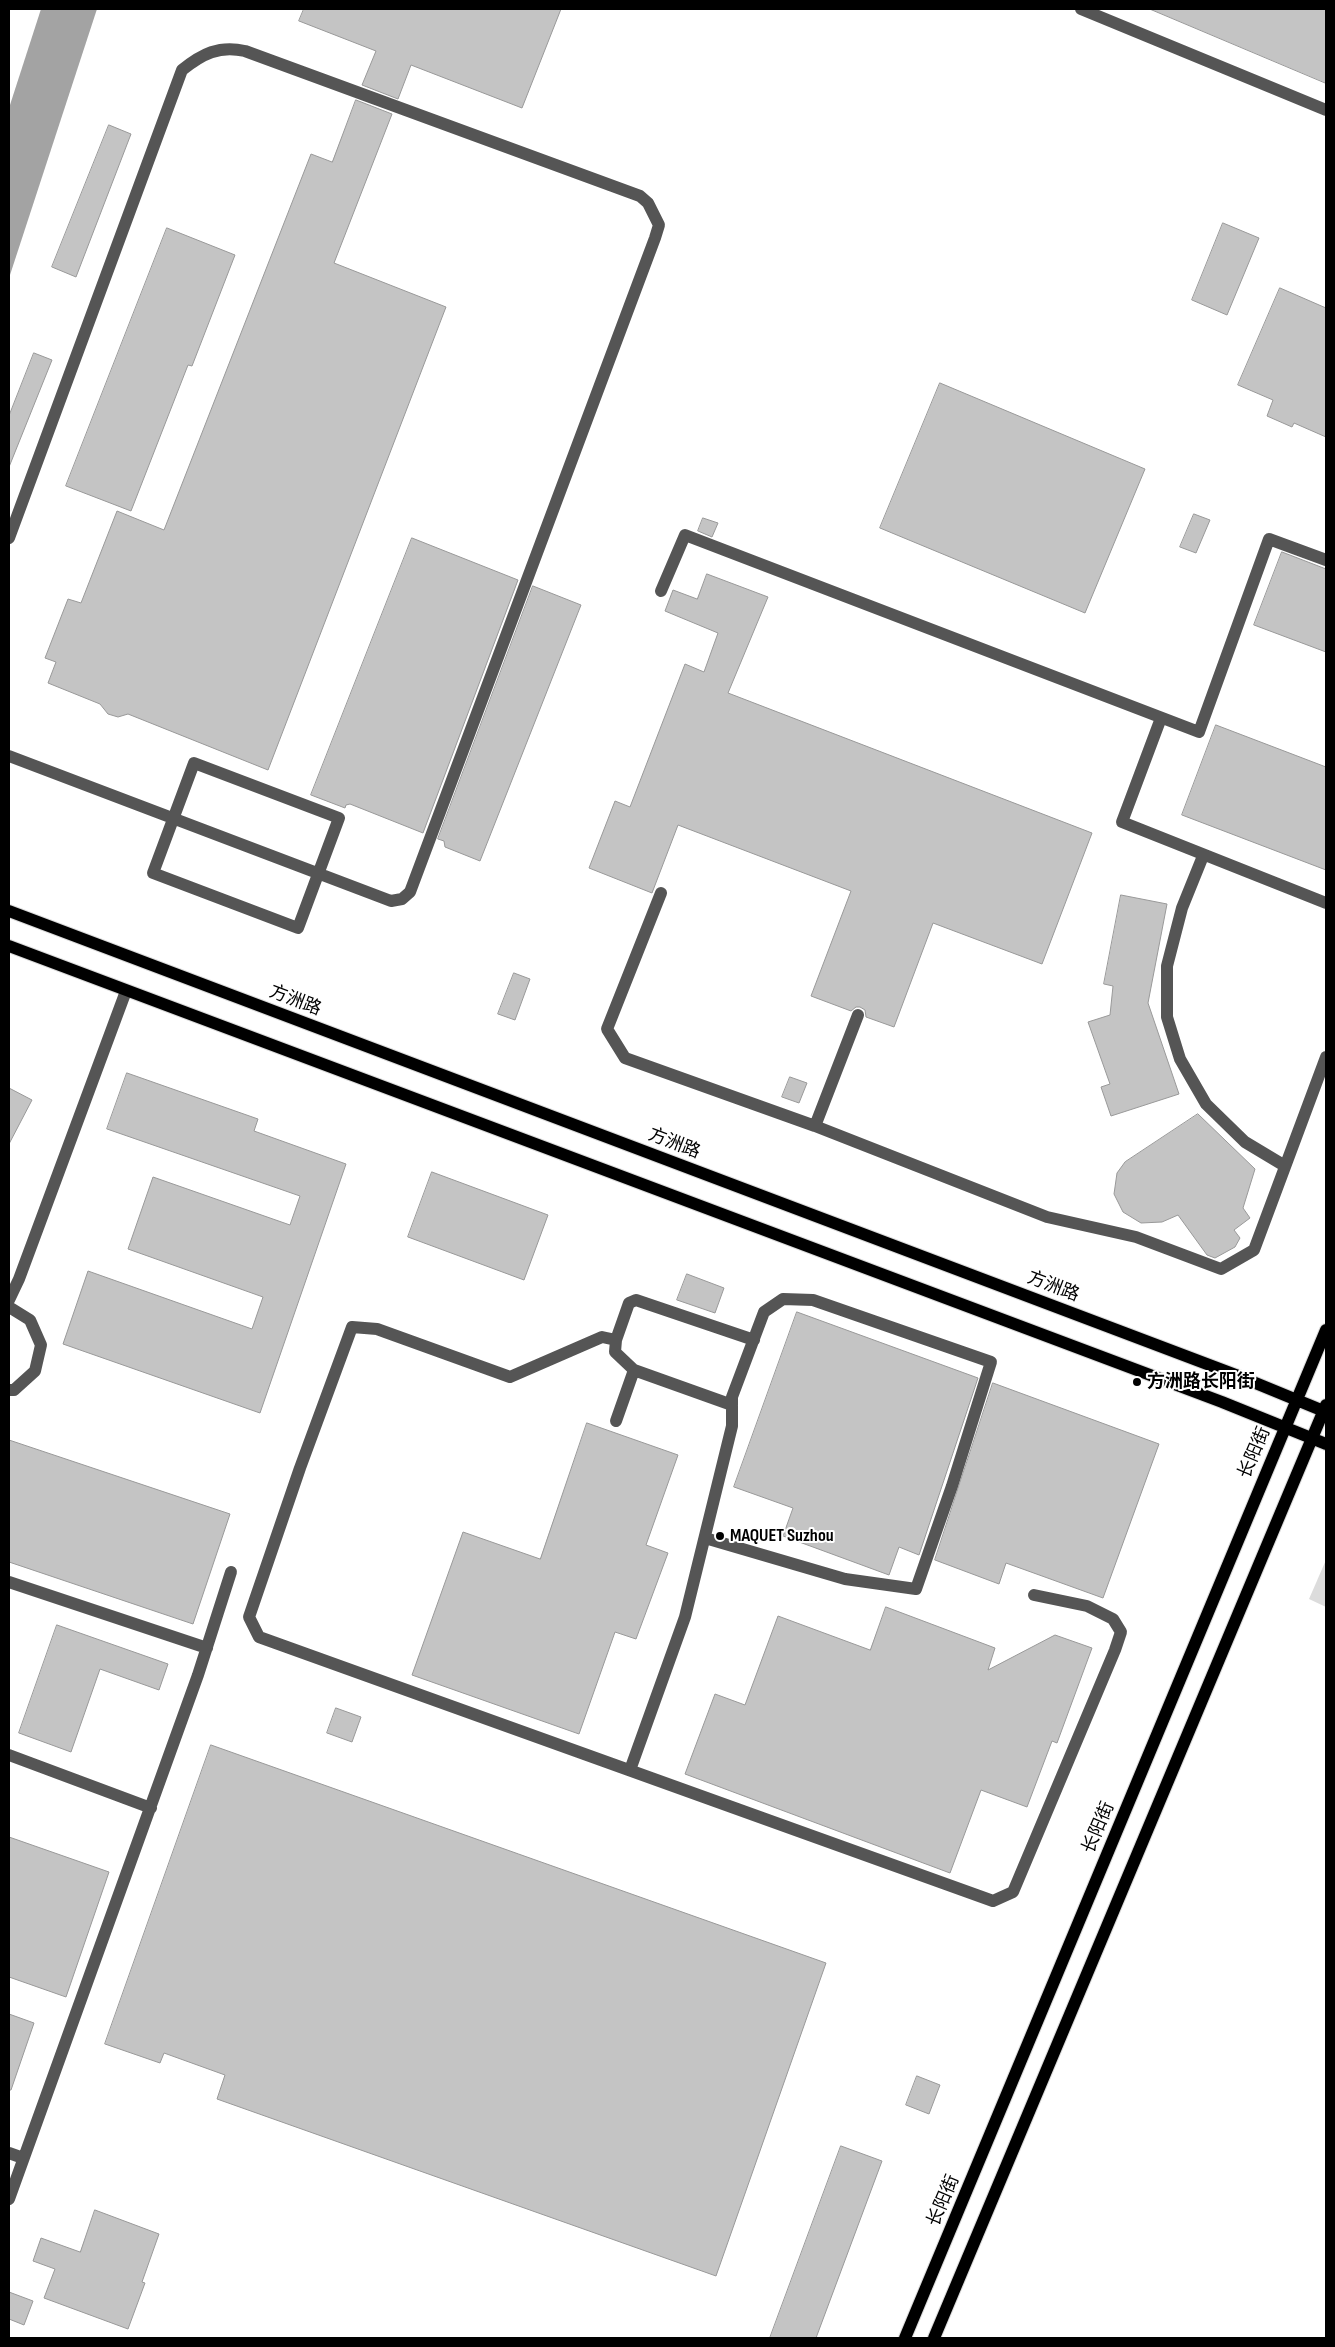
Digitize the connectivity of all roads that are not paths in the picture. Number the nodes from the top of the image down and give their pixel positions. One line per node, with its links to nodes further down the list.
1 (1081, 9): 2 (lane)
2 (1326, 110)
3 (9, 538): 10 (lane)
4 (1326, 560): 6 (lane)
5 (661, 591): 6 (lane)
6 (1161, 718): 9 (lane)
7 (9, 756): 8 (lane)
8 (173, 819): 10 (lane); 10 (lane); 10 (lane)
9 (1203, 856): 12 (lane); 19 (lane)
10 (318, 874)
11 (661, 893): 18 (lane)
12 (1326, 903)
13 (9, 911): 27 (main road, 方洲路)
14 (9, 946): 15 (main road)
15 (126, 992): 20 (lane); 31 (main road)
16 (858, 1015): 18 (lane)
17 (1326, 1057): 19 (lane)
18 (815, 1126): 19 (lane)
19 (1285, 1166)
20 (9, 1300)
21 (9, 1308): 26 (lane)
22 (1326, 1330): 27 (main road, 长阳街)
23 (616, 1340): 24 (lane); 25 (lane); 40 (lane)
24 (754, 1340): 28 (lane); 34 (lane)
25 (634, 1370): 28 (lane); 30 (lane)
26 (9, 1390)
27 (1297, 1400): 29 (main road, 方洲路); 31 (main road, 长阳街)
28 (732, 1405): 34 (lane)
29 (1325, 1409): 32 (main road)
30 (616, 1421)
31 (1286, 1428): 32 (main road); 45 (main road, 长阳街)
32 (1313, 1439): 33 (main road); 46 (main road)
33 (1326, 1444)
34 (705, 1538): 40 (lane)
35 (231, 1572): 38 (lane)
36 (9, 1582): 38 (lane)
37 (1034, 1595): 40 (lane)
38 (207, 1648): 41 (lane)
39 (9, 1755): 41 (lane)
40 (630, 1770)
41 (151, 1808): 43 (lane)
42 (9, 2153): 43 (lane)
43 (23, 2158): 44 (lane)
44 (9, 2199)
45 (905, 2338)
46 (934, 2338)

